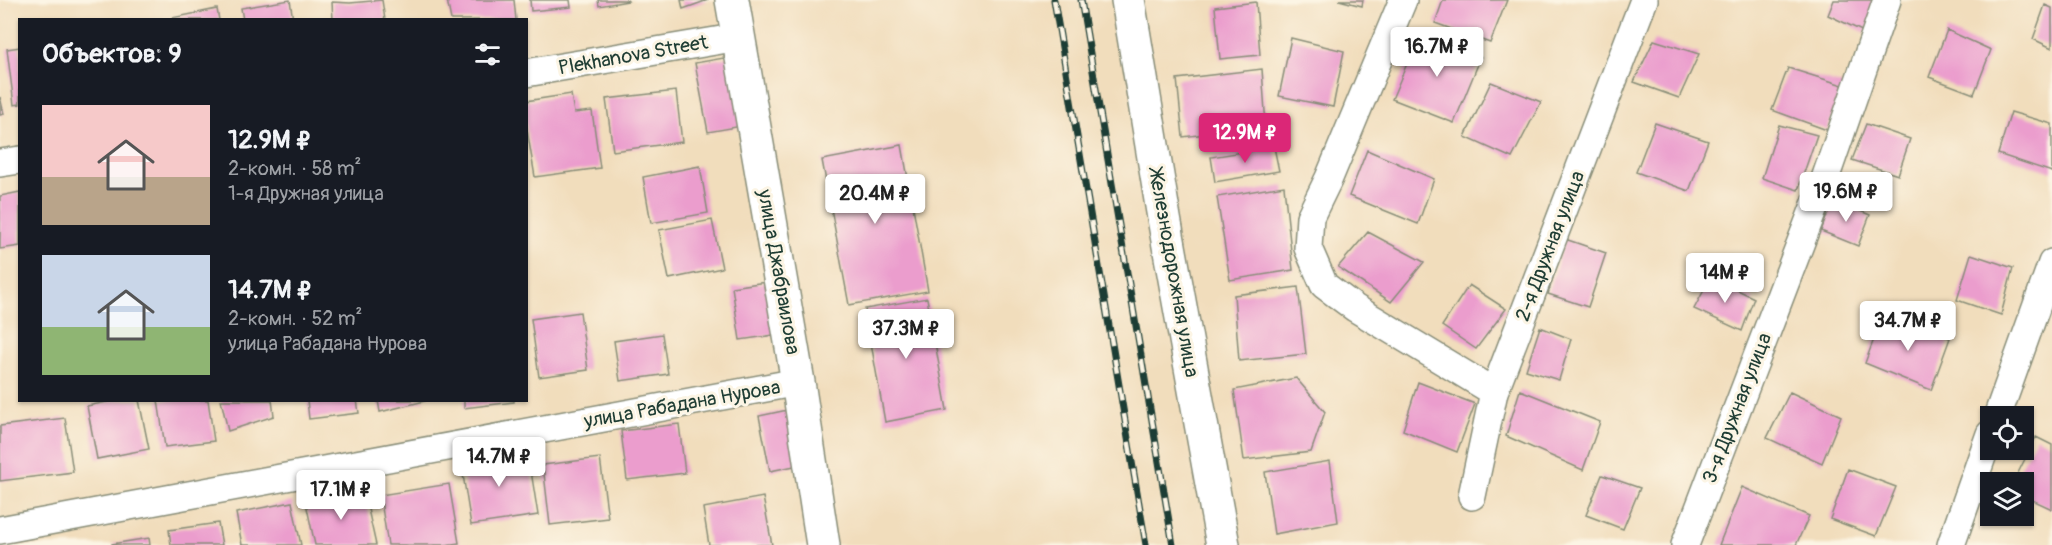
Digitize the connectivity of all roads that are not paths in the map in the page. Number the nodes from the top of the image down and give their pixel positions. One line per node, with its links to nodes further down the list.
1 (732, 0): 6 (street, улица Джабраилова)
2 (1128, 0): 18 (street, Железнодорожная улица)
3 (1403, 0): 12 (street)
4 (1644, 0): 12 (street, 2-я Дружная улица)
5 (1887, 0): 19 (street, 3-я Дружная улица)
6 (739, 37): 7 (street, Plekhanova Street); 11 (street, улица Джабраилова)
7 (528, 73)
8 (18, 160): 9 (street)
9 (0, 163)
10 (2052, 263): 13 (street)
11 (798, 382): 16 (street, улица Рабадана Нурова); 17 (street, улица Джабраилова)
12 (1494, 392): 15 (street, 2-я Дружная улица)
13 (2001, 406)
14 (1981, 460): 20 (street)
15 (1472, 496)
16 (0, 530)
17 (823, 545)
18 (1223, 545)
19 (1684, 545)
20 (1951, 545)

